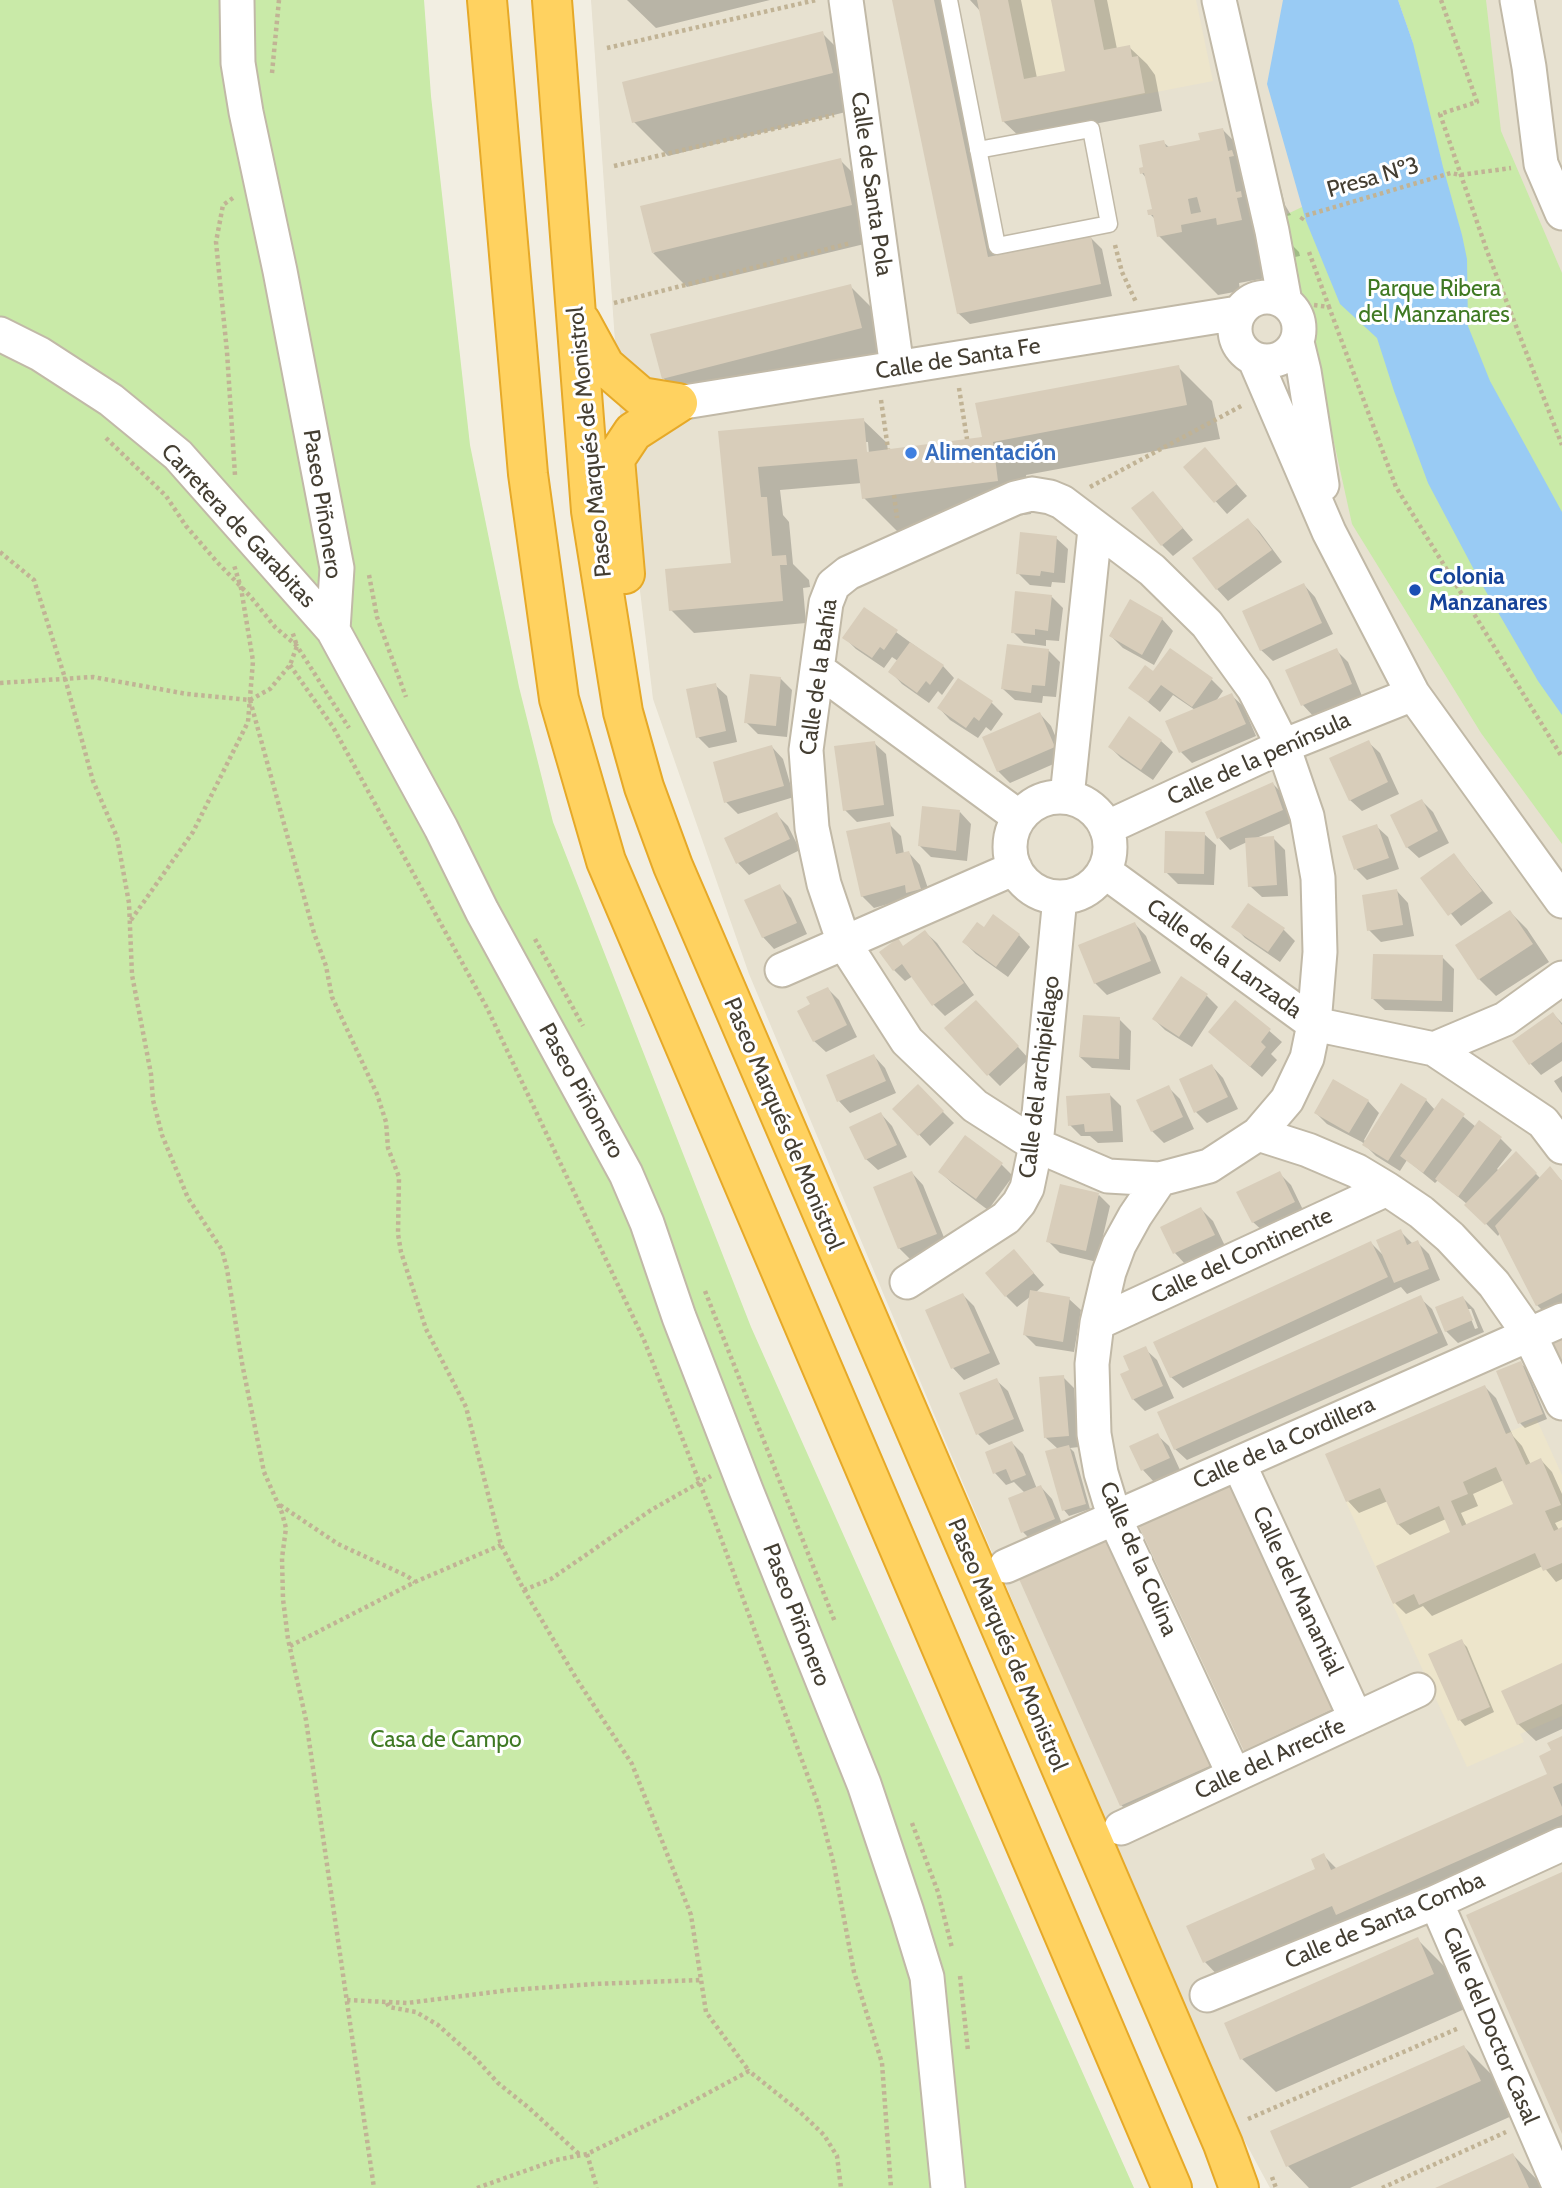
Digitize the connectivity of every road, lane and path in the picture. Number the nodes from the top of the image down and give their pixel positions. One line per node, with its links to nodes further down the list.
1 (237, 0): 49 (street, Paseo Piñonero)
2 (487, 0): 116 (highway)
3 (552, 0): 29 (highway, Paseo Marqués de Monistrol)
4 (816, 0): 10 (path)
5 (846, 0): 11 (street, Calle de Santa Pola)
6 (949, 0): 12 (lane)
7 (1219, 0): 25 (street)
8 (1441, 0): 15 (path)
9 (1517, 0): 13 (street)
10 (607, 48)
11 (861, 109): 14 (path); 22 (street, Calle de Santa Pola)
12 (978, 150): 21 (lane); 21 (lane)
13 (1541, 163): 15 (path); 18 (street)
14 (614, 166)
15 (1460, 175): 20 (path, Presa Nº3); 39 (path)
16 (230, 186): 17 (path)
17 (233, 198): 19 (path); 41 (path)
18 (1561, 206)
19 (236, 211)
20 (1304, 216)
21 (1109, 224): 24 (path)
22 (879, 236): 26 (path); 34 (street, Calle de Santa Pola)
23 (1307, 248): 27 (path)
24 (1133, 293)
25 (1285, 302): 27 (path); 28 (street); 31 (street)
26 (614, 303)
27 (1329, 307): 60 (path)
28 (1238, 313): 32 (street, Calle de Santa Fe); 33 (street)
29 (577, 314): 36 (highway); 57 (highway, Paseo Marqués de Monistrol)
30 (0, 334): 41 (street, Carretera de Garabitas)
31 (1297, 342): 33 (street); 44 (street)
32 (954, 359): 34 (street, Calle de Santa Fe); 38 (path)
33 (1255, 360): 35 (street)
34 (887, 370): 36 (street, Calle de Santa Fe); 40 (path)
35 (1269, 391): 42 (path); 44 (street)
36 (678, 403): 57 (highway)
37 (98, 431): 47 (path)
38 (967, 439)
39 (1562, 446)
40 (888, 449)
41 (219, 501): 49 (street, Carretera de Garabitas)
42 (1062, 502): 43 (street, Calle de la Bahía); 52 (street, Calle de la Bahía)
43 (1095, 529): 59 (street, Calle de la Bahía); 61 (street)
44 (1329, 532): 55 (street)
45 (0, 552): 53 (path)
46 (233, 562): 47 (path)
47 (242, 588): 50 (path); 56 (path)
48 (290, 625): 50 (path)
49 (333, 629): 84 (street, Paseo Piñonero)
50 (297, 646): 51 (path); 58 (path)
51 (290, 665): 56 (path); 86 (path)
52 (817, 669): 62 (street); 69 (street, Calle de la Bahía)
53 (65, 678): 54 (path); 56 (path); 68 (path)
54 (0, 683)
55 (1413, 694): 59 (street, Calle de la península); 67 (street)
56 (250, 700): 68 (path); 89 (path)
57 (624, 712): 117 (highway, Paseo Marqués de Monistrol)
58 (352, 732)
59 (1283, 746): 63 (street, Calle de la península); 72 (street, Calle de la Bahía)
60 (1562, 757)
61 (1067, 797): 62 (street); 63 (street)
62 (1019, 817): 64 (street)
63 (1106, 828): 65 (street)
64 (1015, 868): 66 (street); 69 (street)
65 (1104, 871): 66 (street); 72 (street, Calle de la Lanzada)
66 (1060, 897): 75 (street, Calle del archipiélago)
67 (1562, 901)
68 (130, 920): 87 (path)
69 (844, 943): 70 (street); 75 (street, Calle de la Bahía)
70 (782, 970)
71 (1562, 978): 73 (street)
72 (1314, 1024): 73 (street, Calle de la Lanzada); 74 (street, Calle de la Bahía)
73 (1434, 1049): 76 (street, Calle de la Lanzada)
74 (1258, 1134): 77 (street, Calle de la Bahía); 78 (street)
75 (1035, 1145): 77 (street, Calle de la Bahía); 79 (street, Calle del archipiélago)
76 (1562, 1147)
77 (1160, 1179): 81 (street, Calle de la Colina)
78 (1387, 1189): 81 (street, Calle del Continente); 82 (street)
79 (907, 1282)
80 (1562, 1320): 82 (street, Calle de la Cordillera)
81 (1097, 1322): 88 (street, Calle de la Colina)
82 (1529, 1334): 83 (street); 85 (street, Calle de la Cordillera)
83 (1562, 1403)
84 (736, 1462): 86 (path); 115 (street, Paseo Piñonero)
85 (1239, 1464): 88 (street, Calle de la Cordillera); 95 (street, Calle del Manantial)
86 (698, 1483): 92 (path); 114 (path)
87 (276, 1503): 91 (path); 93 (path)
88 (1115, 1519): 90 (street, Calle de la Cordillera); 96 (street, Calle de la Colina)
89 (501, 1545): 91 (path); 92 (path)
90 (1006, 1566)
91 (415, 1581): 93 (path)
92 (524, 1590): 100 (path)
93 (290, 1646): 102 (path)
94 (1418, 1690): 95 (street, Calle del Arrecife)
95 (1356, 1719): 96 (street, Calle del Arrecife)
96 (1234, 1775): 97 (street, Calle del Arrecife)
97 (1121, 1828)
98 (1562, 1844): 99 (street, Calle de Santa Comba)
99 (1436, 1902): 101 (street, Calle de Santa Comba); 104 (street, Calle del Doctor Casal)
100 (700, 1980): 103 (path); 105 (path)
101 (1207, 1995)
102 (346, 2000): 103 (path); 110 (path)
103 (387, 2003): 108 (path)
104 (1486, 2016): 106 (path); 107 (street, Calle del Doctor Casal)
105 (749, 2071): 109 (path); 113 (path)
106 (1247, 2119)
107 (1531, 2121): 118 (path); 119 (street, Calle del Doctor Casal)
108 (579, 2154): 109 (path); 111 (path)
109 (587, 2154): 112 (path)
110 (374, 2188)
111 (477, 2188)
112 (597, 2188)
113 (841, 2188)
114 (891, 2188)
115 (948, 2188)
116 (1172, 2188)
117 (1239, 2188)
118 (1382, 2188)
119 (1560, 2188)

